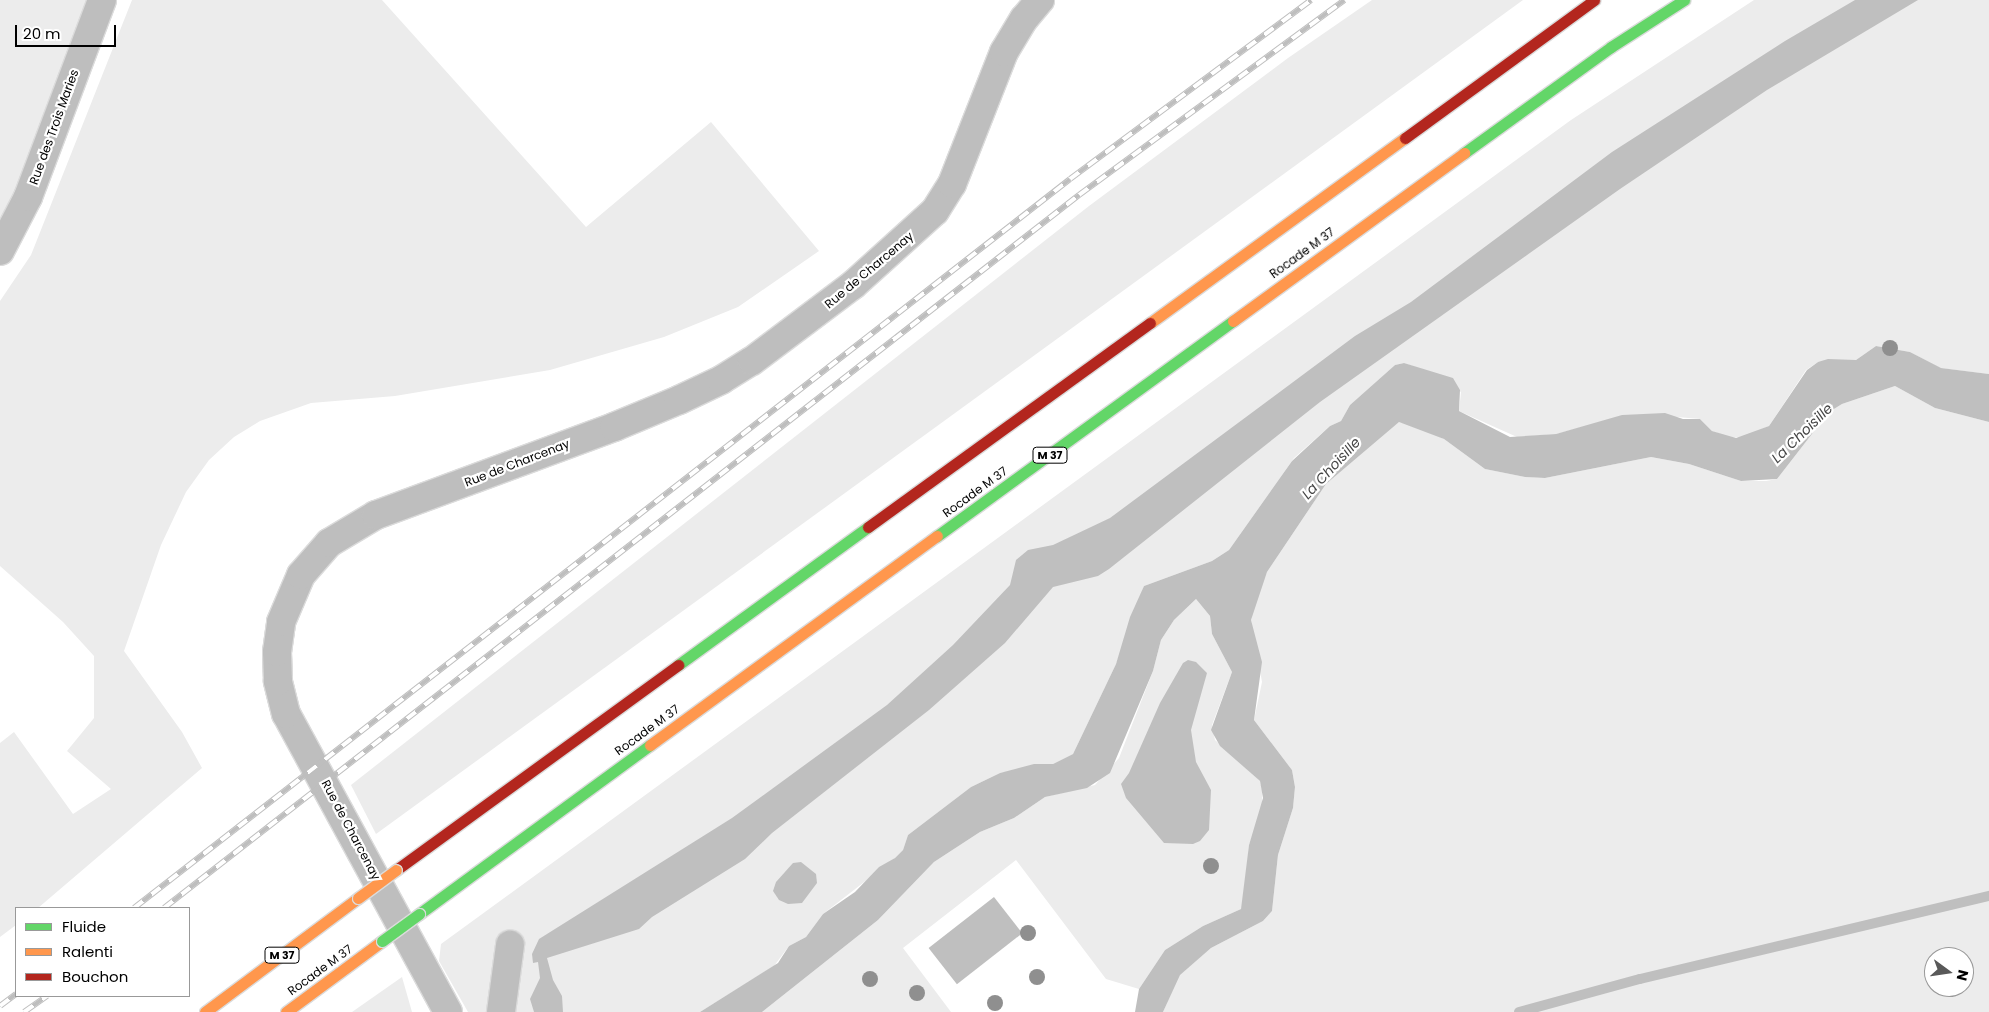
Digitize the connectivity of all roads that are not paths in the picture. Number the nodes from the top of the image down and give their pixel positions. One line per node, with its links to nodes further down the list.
1 (102, 0): 5 (street, Rue des Trois Maries)
2 (1040, 0): 9 (street, Rue de Charcenay)
3 (1594, 0): 7 (highway, M 37, bridge)
4 (1684, 0): 8 (highway, Rocade M 37 / M 37, bridge)
5 (0, 251)
6 (510, 945): 10 (street)
7 (205, 1012)
8 (286, 1012)
9 (448, 1012)
10 (501, 1012)

